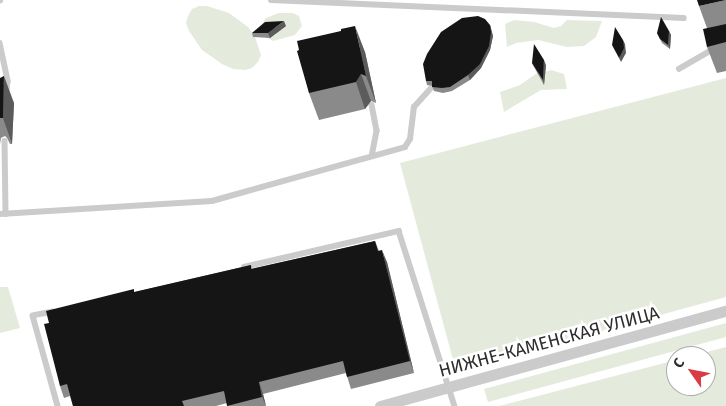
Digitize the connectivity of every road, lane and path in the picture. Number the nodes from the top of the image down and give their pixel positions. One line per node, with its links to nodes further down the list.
1 (271, 0): 2 (lane)
2 (354, 2): 3 (lane)
3 (684, 18)
4 (0, 43): 8 (lane)
5 (726, 46): 6 (lane)
6 (679, 69)
7 (430, 89): 11 (lane)
8 (7, 95)
9 (372, 105): 11 (lane)
10 (5, 141): 12 (lane)
11 (372, 156): 13 (lane)
12 (2, 165): 13 (lane)
13 (3, 214)
14 (234, 270): 17 (lane)
15 (61, 310): 18 (lane)
16 (726, 311): 17 (street, НИЖНЕ-КАМЕНСКАЯ УЛИЦА)
17 (450, 387): 19 (street, НИЖНЕ-КАМЕНСКАЯ УЛИЦА); 20 (lane)
18 (58, 406)
19 (380, 406)
20 (455, 406)

